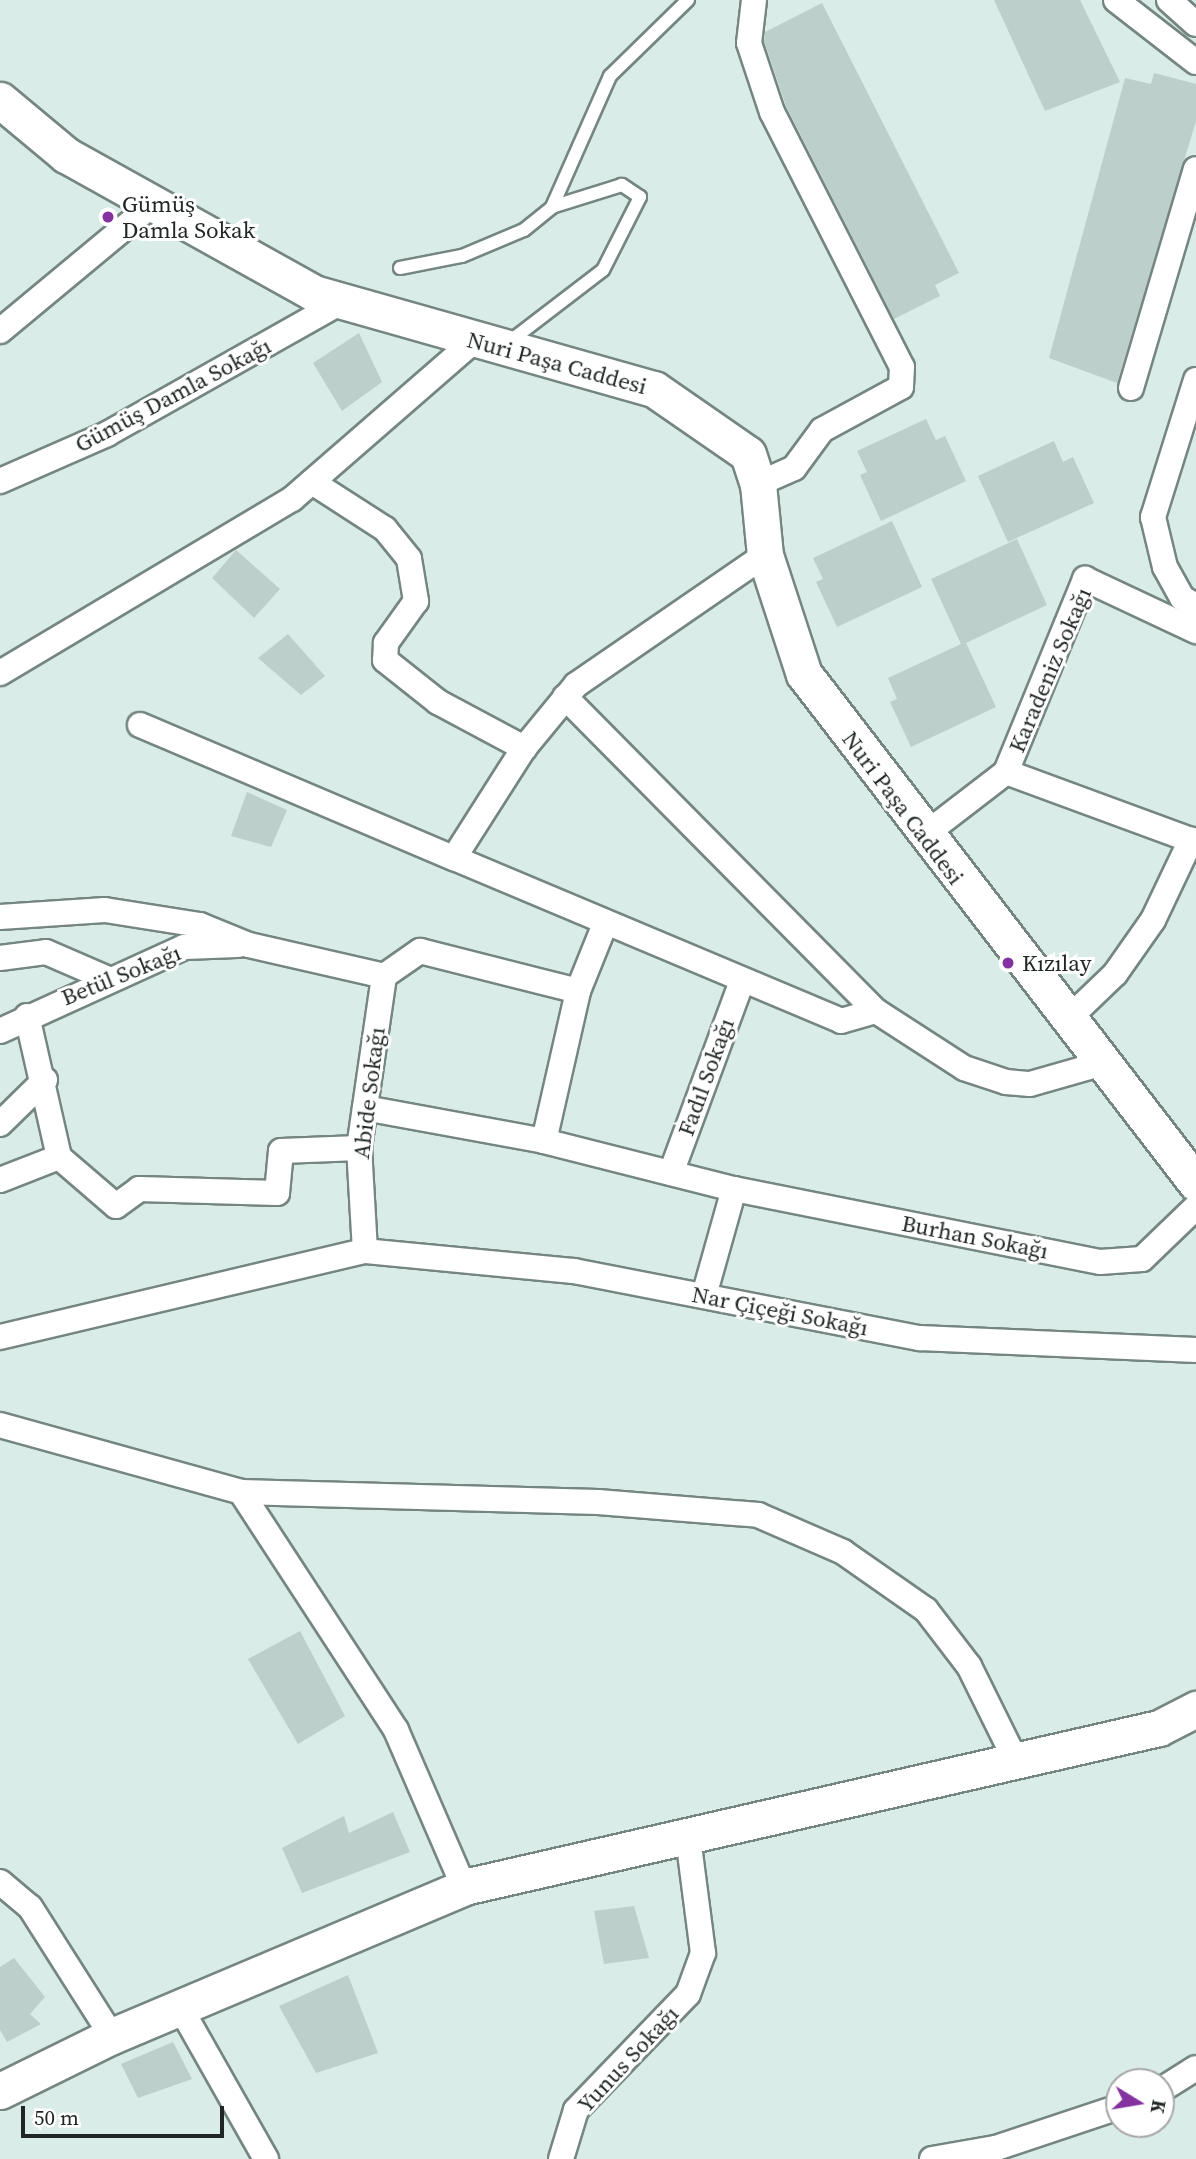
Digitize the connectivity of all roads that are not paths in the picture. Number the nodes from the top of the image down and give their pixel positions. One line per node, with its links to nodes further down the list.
1 (688, 0): 10 (lane)
2 (754, 0): 19 (street)
3 (1116, 0): 6 (street)
4 (1169, 0): 5 (street)
5 (1196, 24)
6 (1196, 62)
7 (0, 100): 9 (street, Nuri Paşa Caddesi)
8 (1196, 169): 16 (street)
9 (153, 204): 12 (street, Nuri Paşa Caddesi); 13 (street)
10 (552, 207): 11 (lane); 14 (lane)
11 (400, 268)
12 (343, 301): 14 (street, Nuri Paşa Caddesi); 17 (street, Gümüş Damla Sokağı)
13 (0, 331)
14 (488, 344): 18 (street); 19 (street, Nuri Paşa Caddesi)
15 (1196, 380): 21 (street)
16 (1131, 388)
17 (0, 481)
18 (312, 482): 23 (street); 26 (street)
19 (758, 484): 20 (street, Nuri Paşa Caddesi)
20 (765, 555): 24 (street); 28 (street, Nuri Paşa Caddesi)
21 (1196, 606)
22 (1196, 631): 27 (street, Karadeniz Sokağı)
23 (0, 673)
24 (565, 697): 26 (street); 39 (street)
25 (140, 725): 30 (street)
26 (524, 748): 30 (street)
27 (1006, 772): 28 (street, Karadeniz Sokağı); 29 (street)
28 (923, 836): 41 (street, Nuri Paşa Caddesi)
29 (1193, 841): 41 (street)
30 (454, 858): 32 (street)
31 (0, 917): 33 (street)
32 (605, 923): 37 (street); 38 (street)
33 (249, 945): 35 (street); 36 (street, Betül Sokağı)
34 (0, 958): 36 (street)
35 (384, 976): 38 (street); 45 (street, Abide Sokağı)
36 (108, 979): 40 (street, Betül Sokağı)
37 (742, 981): 39 (street); 50 (street, Fadıl Sokağı)
38 (578, 991): 47 (street)
39 (876, 1011): 43 (street)
40 (27, 1016): 42 (street, Betül Sokağı); 44 (street)
41 (1066, 1021): 43 (street, Nuri Paşa Caddesi)
42 (0, 1031)
43 (1100, 1064): 52 (street, Nuri Paşa Caddesi)
44 (45, 1080): 46 (street); 49 (street)
45 (365, 1108): 47 (street, Burhan Sokağı); 48 (street, Abide Sokağı)
46 (0, 1124)
47 (544, 1141): 50 (street, Burhan Sokağı)
48 (359, 1148): 49 (street); 54 (street, Abide Sokağı)
49 (59, 1157): 51 (street)
50 (671, 1173): 53 (street, Burhan Sokağı)
51 (0, 1180)
52 (1195, 1183): 53 (street, Burhan Sokağı)
53 (734, 1189): 55 (street)
54 (365, 1251): 55 (street, Nar Çiçeği Sokağı); 56 (street, Nar Çiçeği Sokağı)
55 (704, 1296): 57 (street, Nar Çiçeği Sokağı)
56 (0, 1338)
57 (1196, 1350)
58 (0, 1425): 59 (street)
59 (241, 1492): 61 (street); 64 (street)
60 (1196, 1709): 61 (street)
61 (1015, 1759): 62 (street)
62 (688, 1837): 64 (street); 72 (street, Yunus Sokağı)
63 (0, 1882): 66 (street)
64 (464, 1887): 65 (street)
65 (180, 2007): 66 (street); 71 (street)
66 (112, 2036): 69 (street)
67 (1196, 2068): 68 (street)
68 (1175, 2081)
69 (0, 2091)
70 (1105, 2112): 73 (street)
71 (266, 2159)
72 (561, 2159)
73 (932, 2159)

